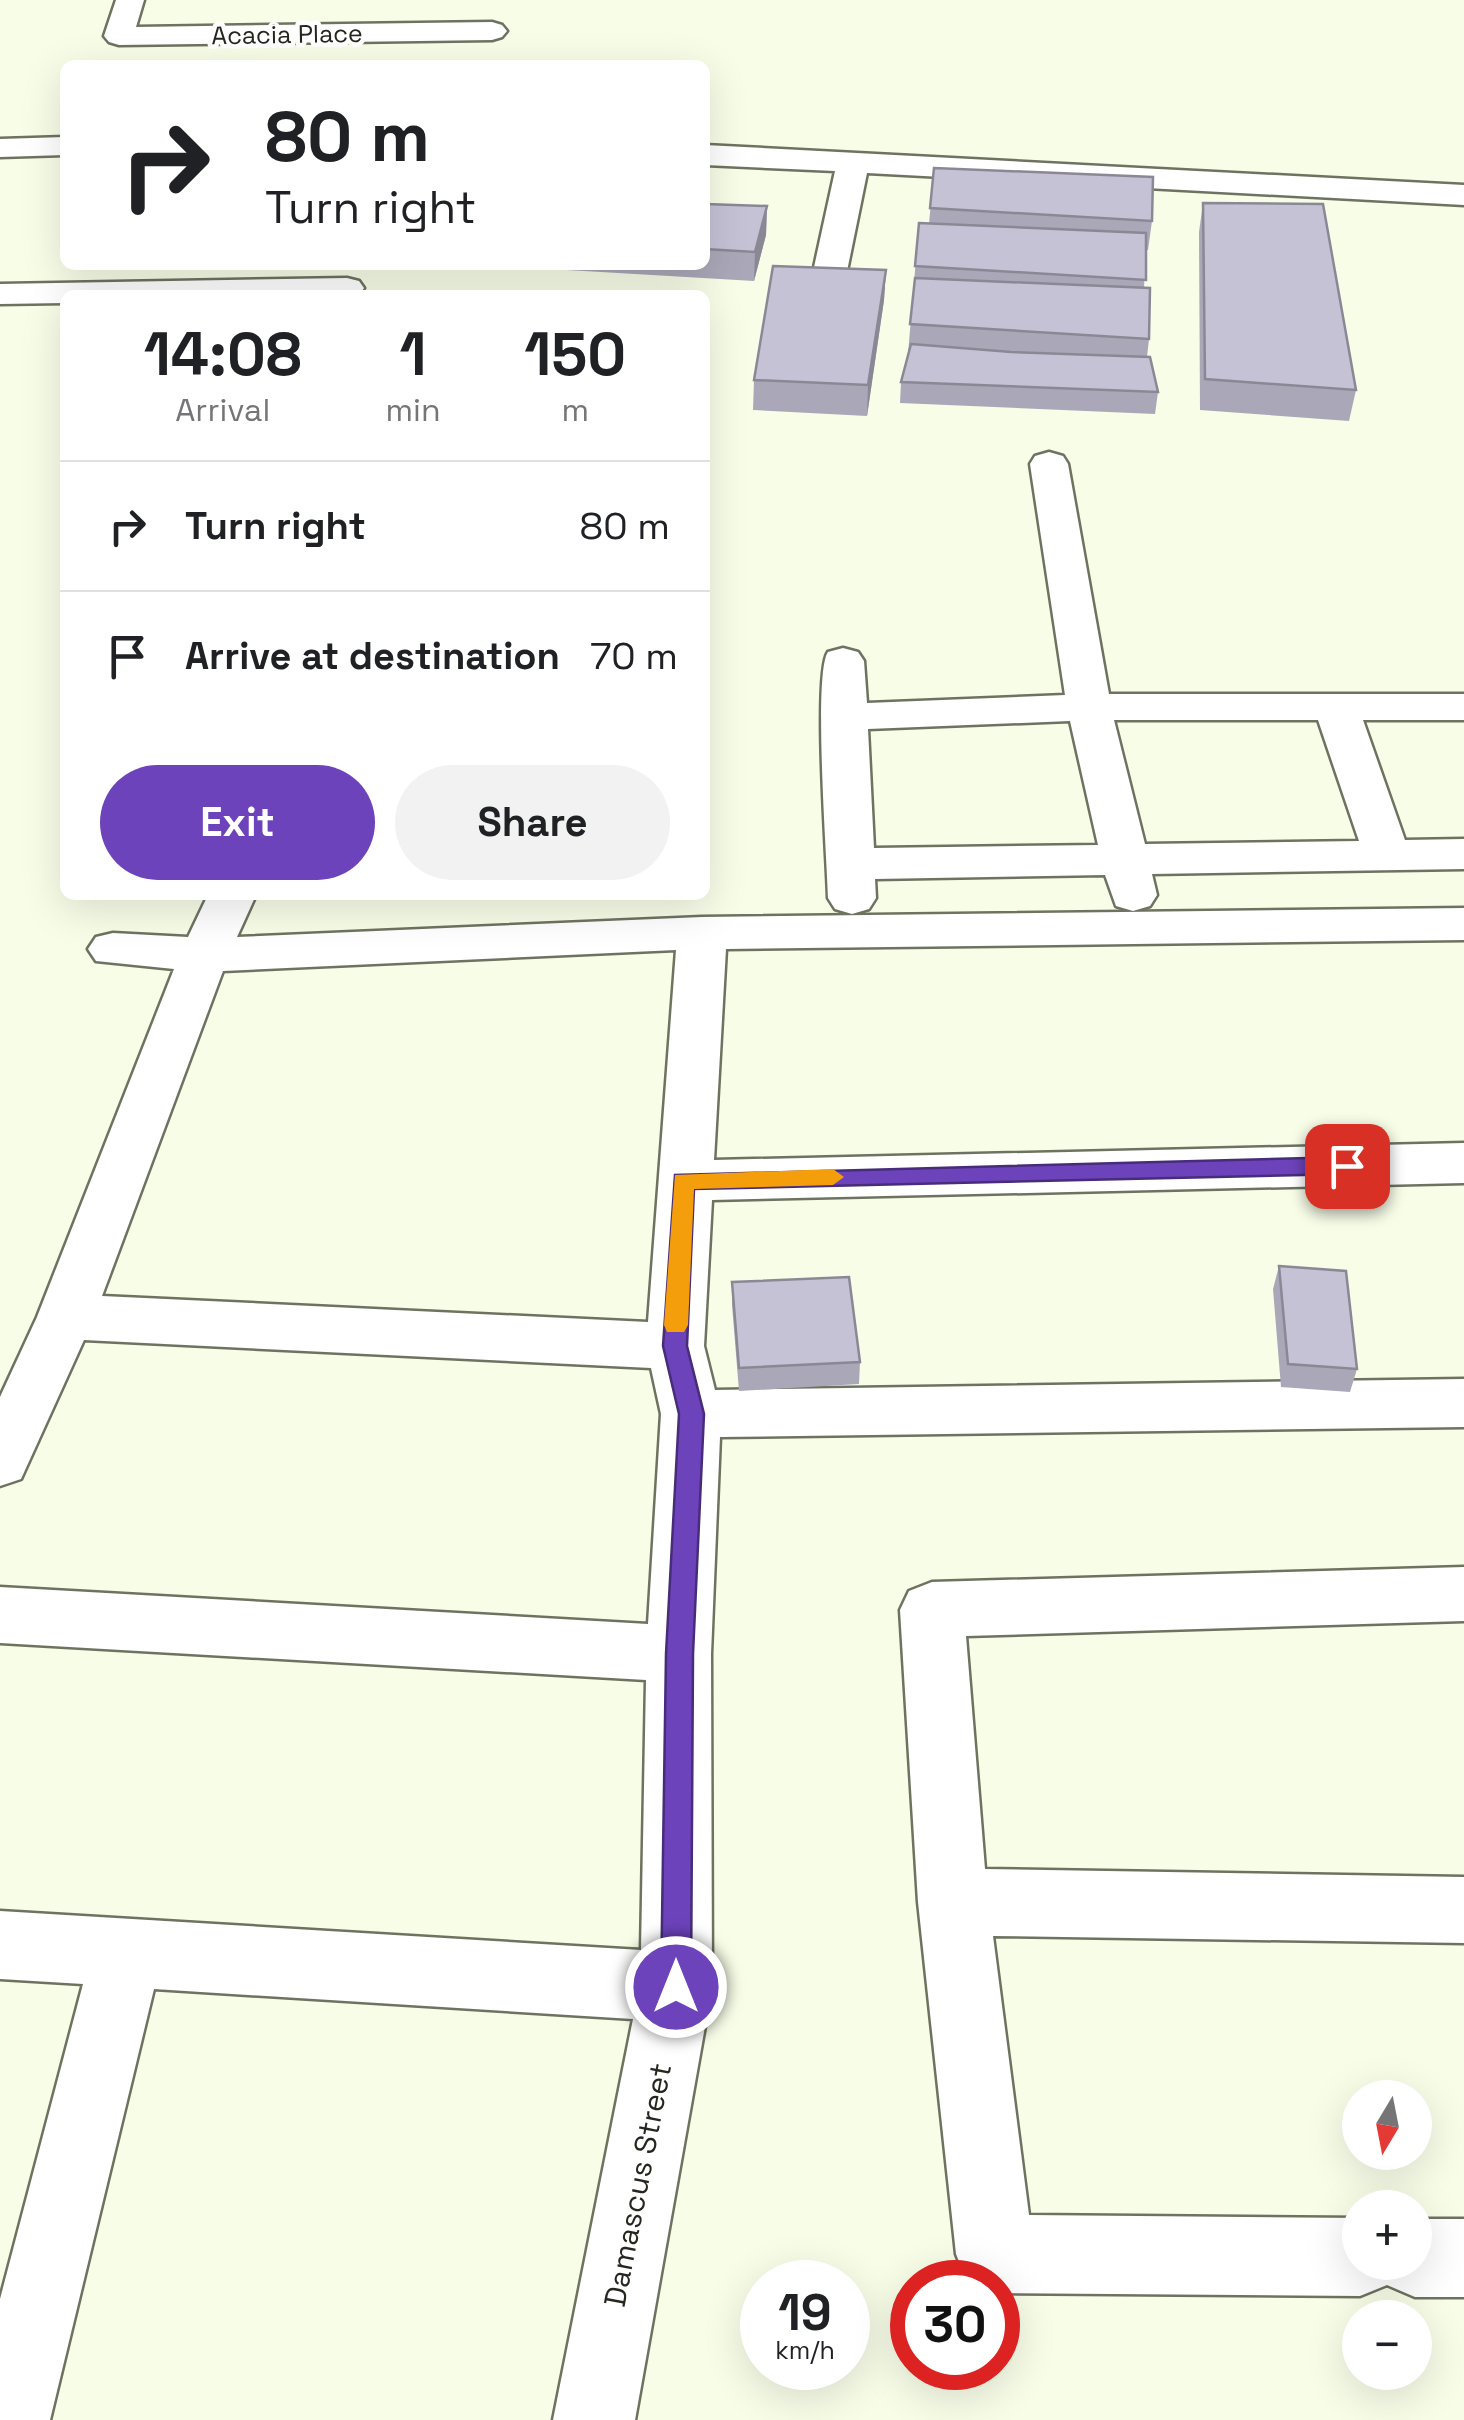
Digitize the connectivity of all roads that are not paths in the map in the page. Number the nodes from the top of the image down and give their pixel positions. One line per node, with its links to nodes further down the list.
1 (130, 0): 3 (street, Acacia Place)
2 (504, 0): 3 (street)
3 (492, 31): 4 (street)
4 (480, 60)
5 (60, 146): 6 (street)
6 (0, 148)
7 (710, 156): 8 (street)
8 (853, 163): 9 (street); 10 (street)
9 (1464, 195)
10 (828, 282)
11 (347, 288): 12 (street)
12 (231, 290)
13 (60, 293): 14 (street)
14 (0, 294)
15 (1050, 464): 17 (street)
16 (843, 661): 20 (street)
17 (1089, 706): 18 (street); 20 (street); 23 (street)
18 (1336, 706): 19 (street); 22 (street)
19 (1464, 707)
20 (843, 717): 24 (street)
21 (1464, 854): 22 (street)
22 (1388, 855): 23 (street)
23 (1125, 859): 24 (street); 27 (street)
24 (851, 864): 28 (street)
25 (230, 900): 31 (street)
26 (1464, 924): 27 (street)
27 (1141, 927): 28 (street)
28 (854, 930): 29 (street)
29 (702, 933): 31 (street); 33 (street, Damascus Street)
30 (113, 948): 31 (street)
31 (204, 956): 34 (street)
32 (1464, 1163): 33 (street)
33 (683, 1181): 35 (street, Damascus Street)
34 (66, 1317): 35 (street); 38 (street)
35 (675, 1346): 37 (street, Damascus Street)
36 (1464, 1403): 37 (street)
37 (691, 1414): 41 (street, Damascus Street)
38 (0, 1460)
39 (1464, 1594): 42 (street)
40 (0, 1615): 41 (street)
41 (679, 1654): 46 (street, Damascus Street)
42 (953, 1902): 43 (street); 47 (street)
43 (1464, 1910)
44 (0, 1945): 45 (street)
45 (126, 1956): 46 (street); 50 (street)
46 (676, 1987): 51 (street, Damascus Street)
47 (1342, 2257)
48 (1432, 2258): 49 (street)
49 (1464, 2258)
50 (8, 2420)
51 (594, 2420)

